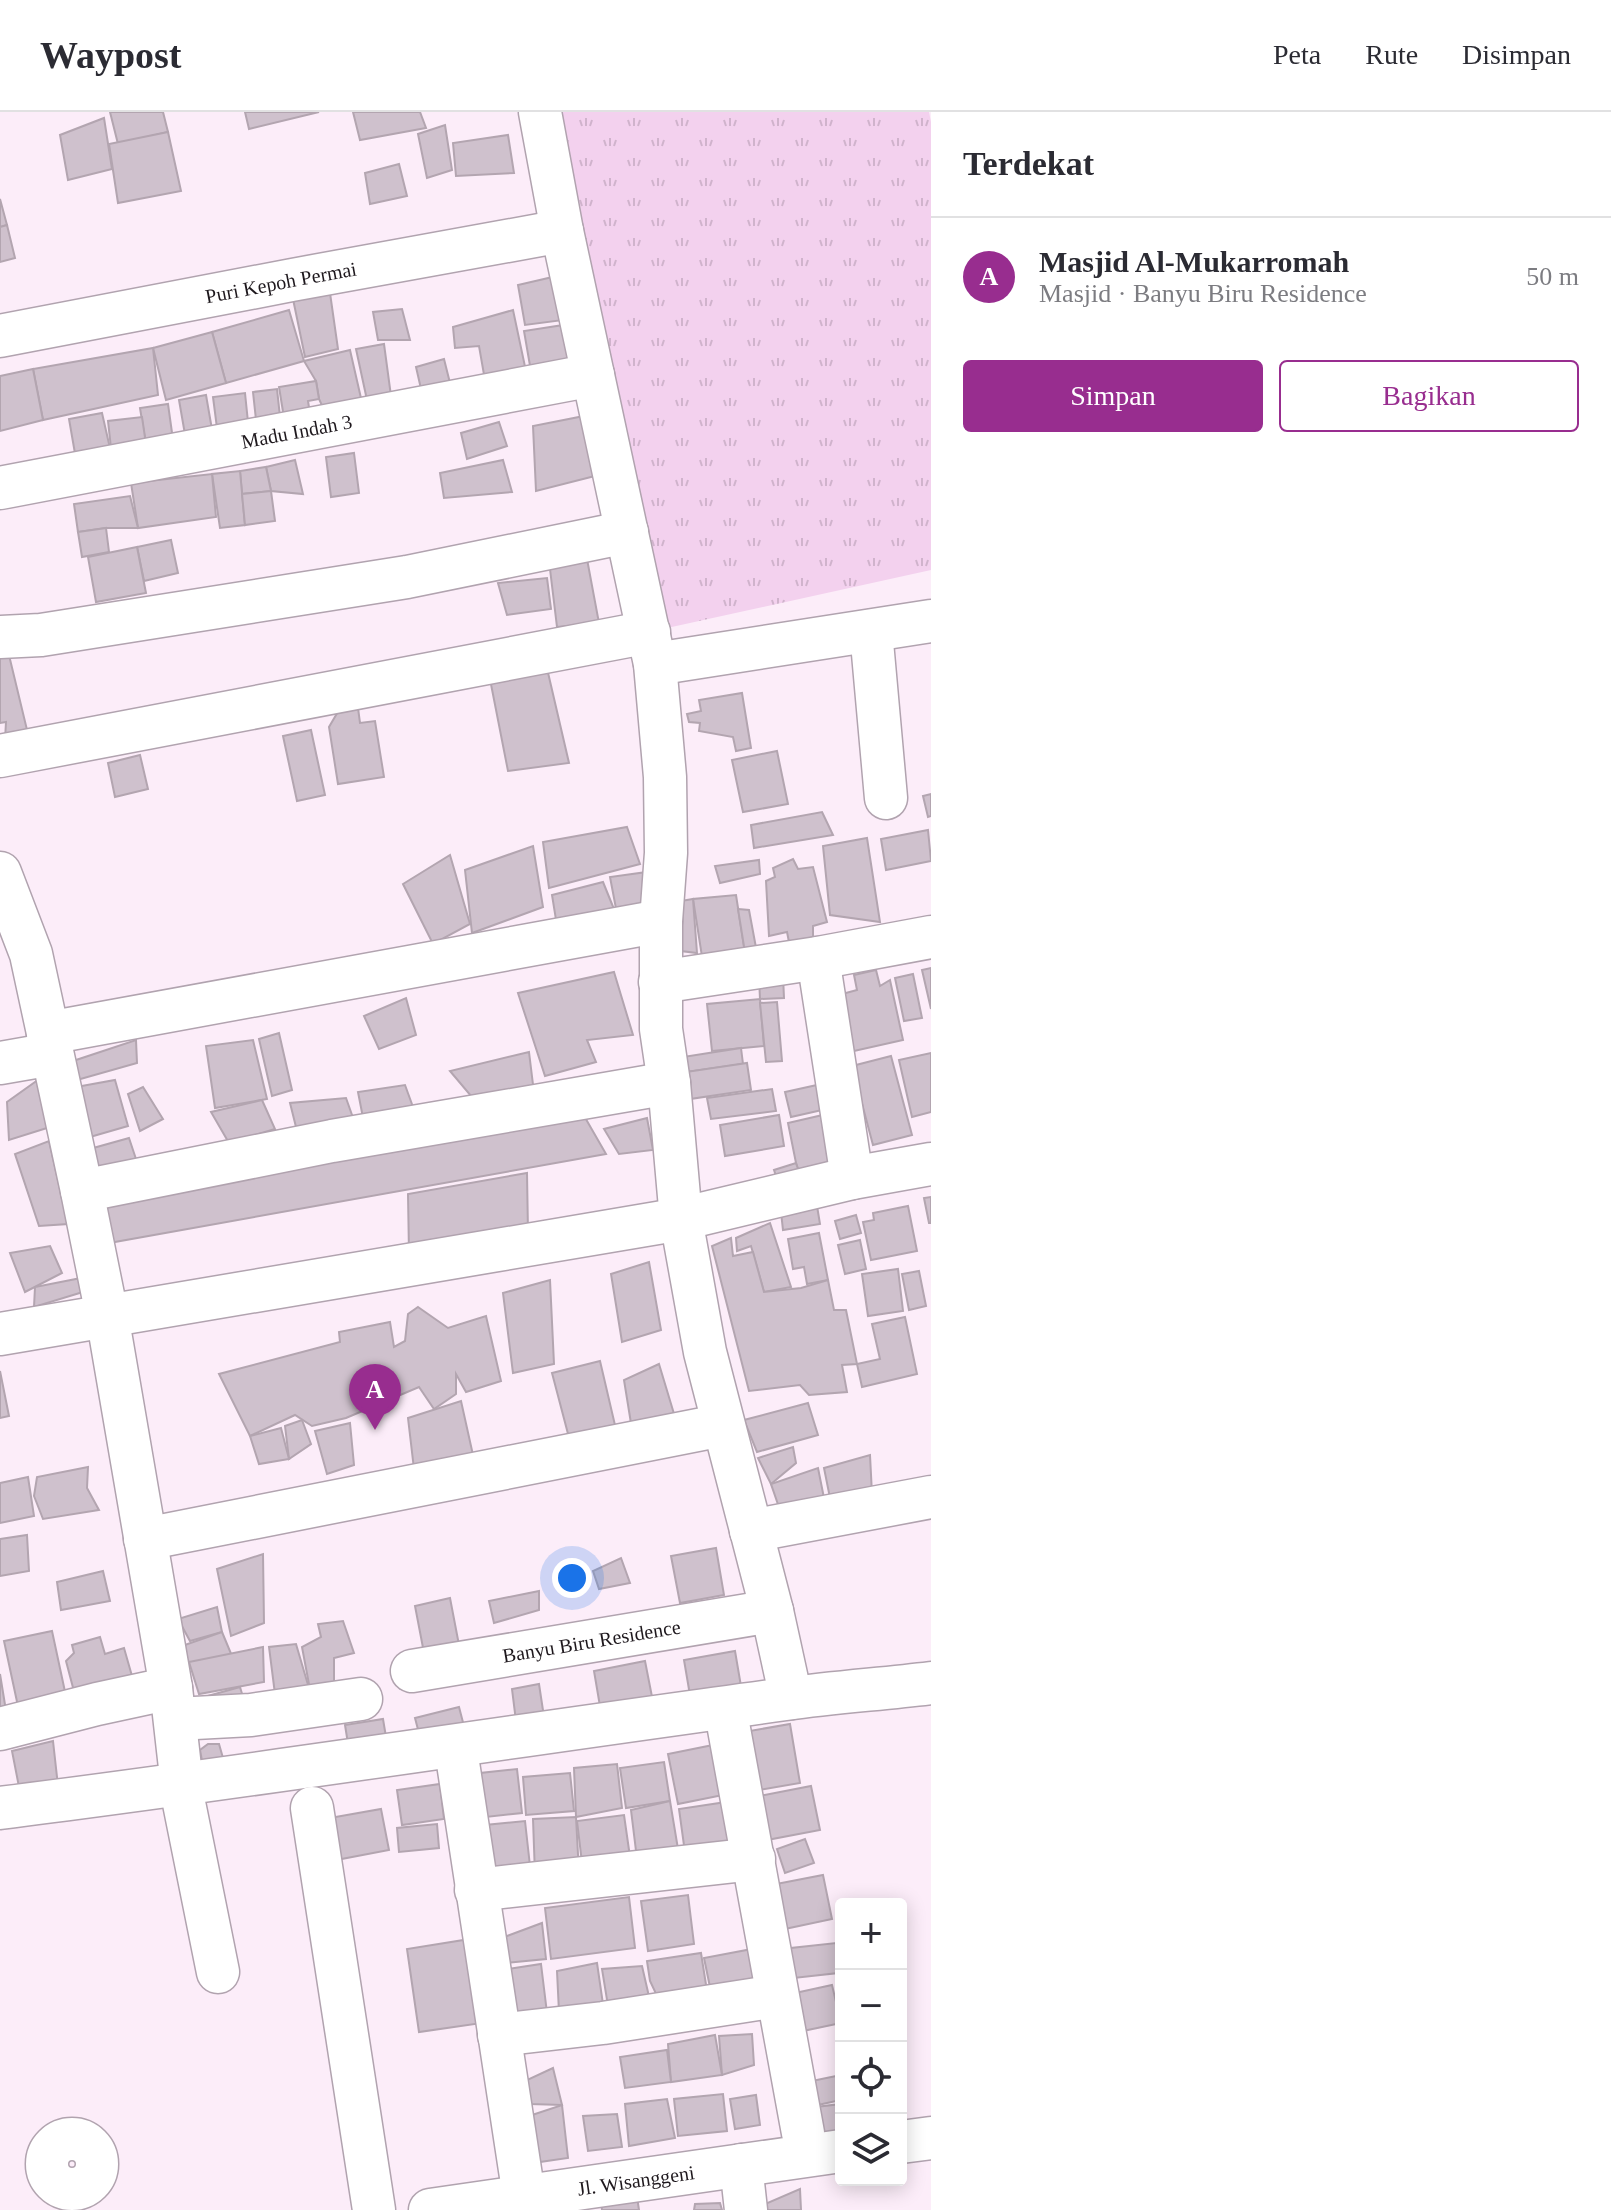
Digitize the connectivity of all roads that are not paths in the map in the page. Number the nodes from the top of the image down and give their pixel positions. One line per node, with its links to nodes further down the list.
1 (540, 112): 2 (street)
2 (562, 231): 3 (street, Puri Kepoh Permai); 4 (street)
3 (0, 336)
4 (593, 375): 5 (street, Madu Indah 3); 6 (street)
5 (0, 488)
6 (627, 532): 9 (street); 10 (street)
7 (931, 621): 8 (street)
8 (871, 631): 10 (street); 12 (street)
9 (0, 637)
10 (652, 648): 11 (street); 14 (street)
11 (0, 756)
12 (886, 798)
13 (0, 873): 18 (street)
14 (661, 921): 17 (street); 18 (street)
15 (931, 937): 16 (street)
16 (818, 958): 17 (street); 22 (street)
17 (660, 982): 20 (street)
18 (50, 1043): 19 (street); 23 (street)
19 (0, 1063)
20 (669, 1083): 23 (street); 24 (street)
21 (931, 1164): 22 (street)
22 (852, 1178): 24 (street)
23 (82, 1191): 25 (street)
24 (681, 1219): 25 (street); 27 (street)
25 (107, 1315): 26 (street); 30 (street)
26 (0, 1334)
27 (723, 1425): 29 (street); 30 (street)
28 (931, 1497): 29 (street)
29 (751, 1531): 31 (street)
30 (145, 1539): 36 (street)
31 (772, 1611): 32 (street, Banyu Biru Residence); 34 (street)
32 (412, 1671)
33 (931, 1683): 34 (street)
34 (791, 1698): 40 (street)
35 (361, 1699): 36 (street)
36 (174, 1704): 37 (street); 40 (street)
37 (0, 1729)
38 (729, 1729): 43 (street)
39 (458, 1763): 44 (street)
40 (184, 1785): 41 (street); 45 (street)
41 (0, 1808)
42 (312, 1808): 55 (street)
43 (754, 1859): 44 (street); 46 (street)
44 (476, 1890): 47 (street)
45 (218, 1972)
46 (777, 1996): 47 (street); 48 (street)
47 (499, 2035): 53 (street)
48 (803, 2133)
49 (931, 2138): 50 (street)
50 (907, 2141)
51 (835, 2152): 52 (street, Jl. Wisanggeni)
52 (741, 2165): 54 (street, Jl. Wisanggeni); 57 (street)
53 (524, 2196): 54 (street, Jl. Wisanggeni); 56 (street, Jl. Wisanggeni)
54 (589, 2198)
55 (374, 2210)
56 (433, 2210)
57 (746, 2210)

